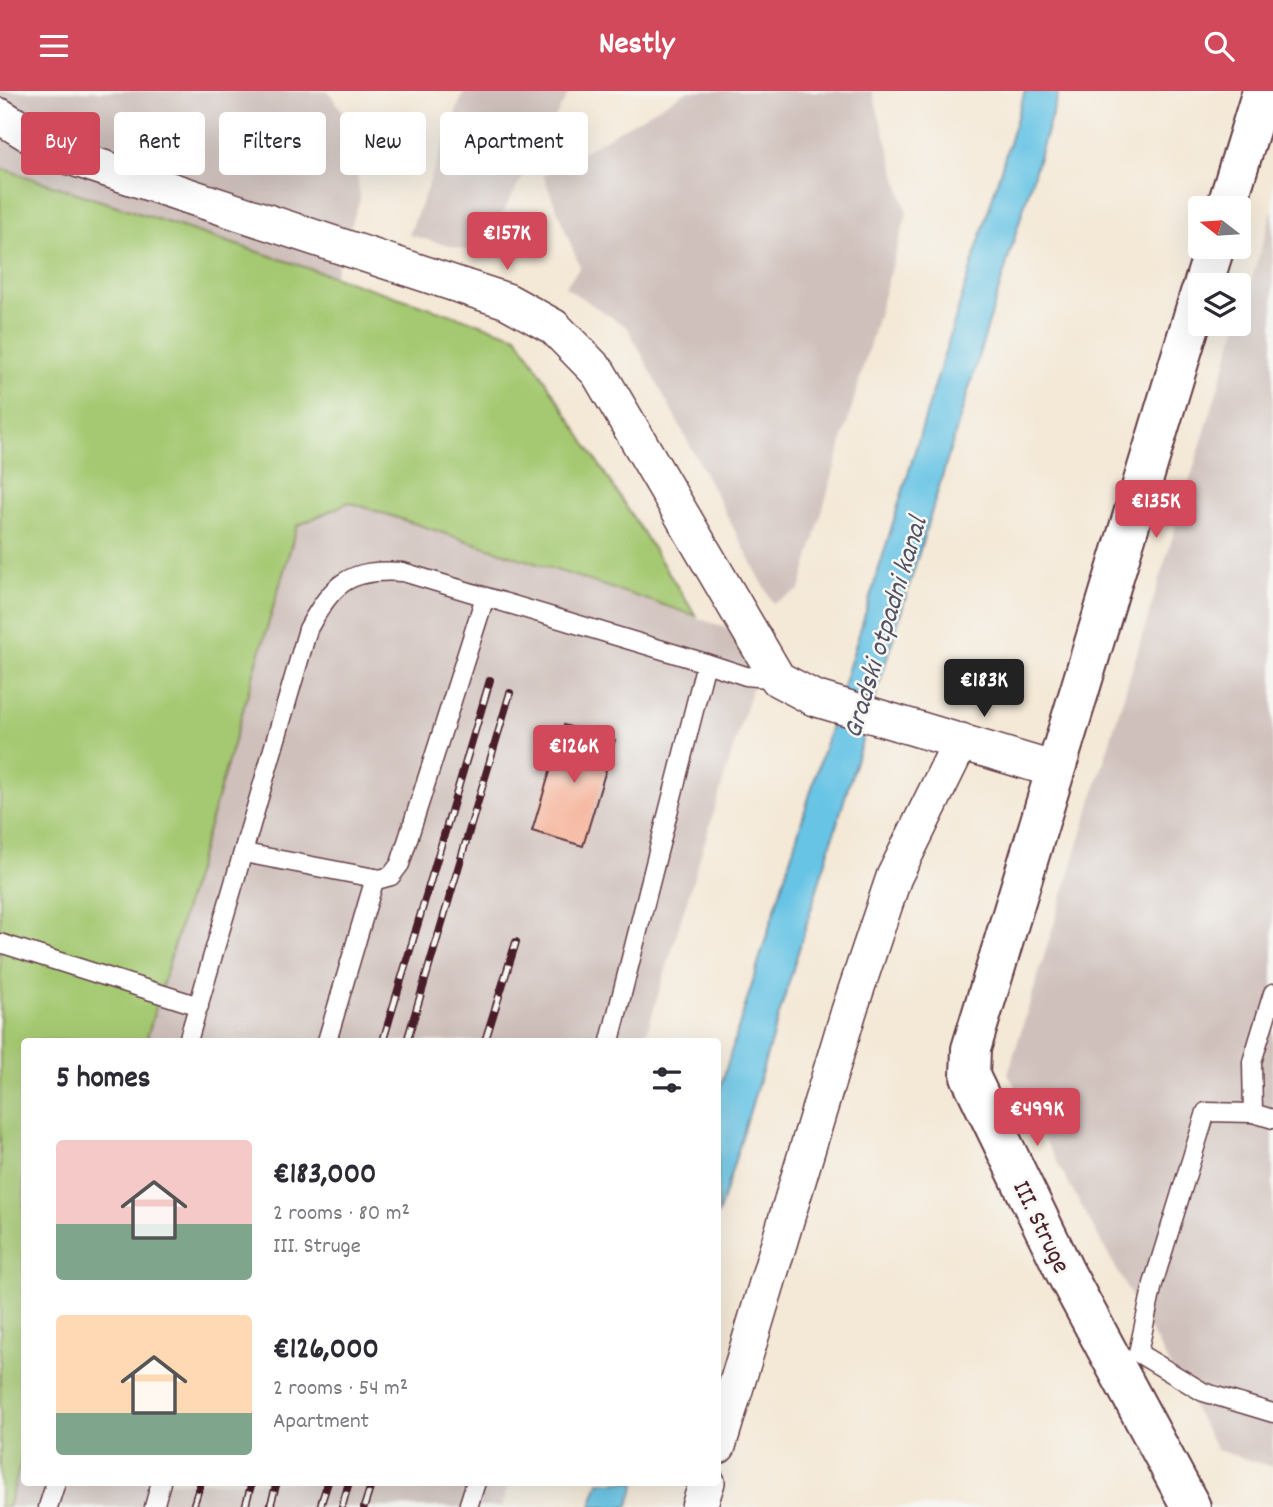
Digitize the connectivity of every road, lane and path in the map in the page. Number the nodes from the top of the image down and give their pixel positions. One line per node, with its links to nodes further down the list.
1 (1264, 106): 3 (street)
2 (0, 117): 7 (street)
3 (1230, 196)
4 (1188, 332): 9 (street, III. Struge)
5 (485, 597): 6 (lane); 10 (lane); 11 (lane)
6 (706, 663): 7 (lane); 17 (lane)
7 (778, 678): 8 (street)
8 (961, 741): 9 (street); 21 (street)
9 (1055, 770): 30 (street, III. Struge)
10 (244, 853): 11 (lane); 14 (lane)
11 (375, 878): 16 (lane)
12 (0, 943): 14 (lane)
13 (1273, 993): 18 (lane)
14 (199, 1006): 15 (lane)
15 (189, 1038)
16 (328, 1038)
17 (611, 1038)
18 (1253, 1112): 19 (lane); 20 (lane)
19 (1273, 1119)
20 (1273, 1413)
21 (721, 1436)
22 (55, 1486): 26 (lane)
23 (160, 1486): 27 (lane)
24 (475, 1486): 28 (lane)
25 (705, 1486): 29 (street)
26 (48, 1507)
27 (154, 1507)
28 (468, 1507)
29 (699, 1507)
30 (1191, 1507)

